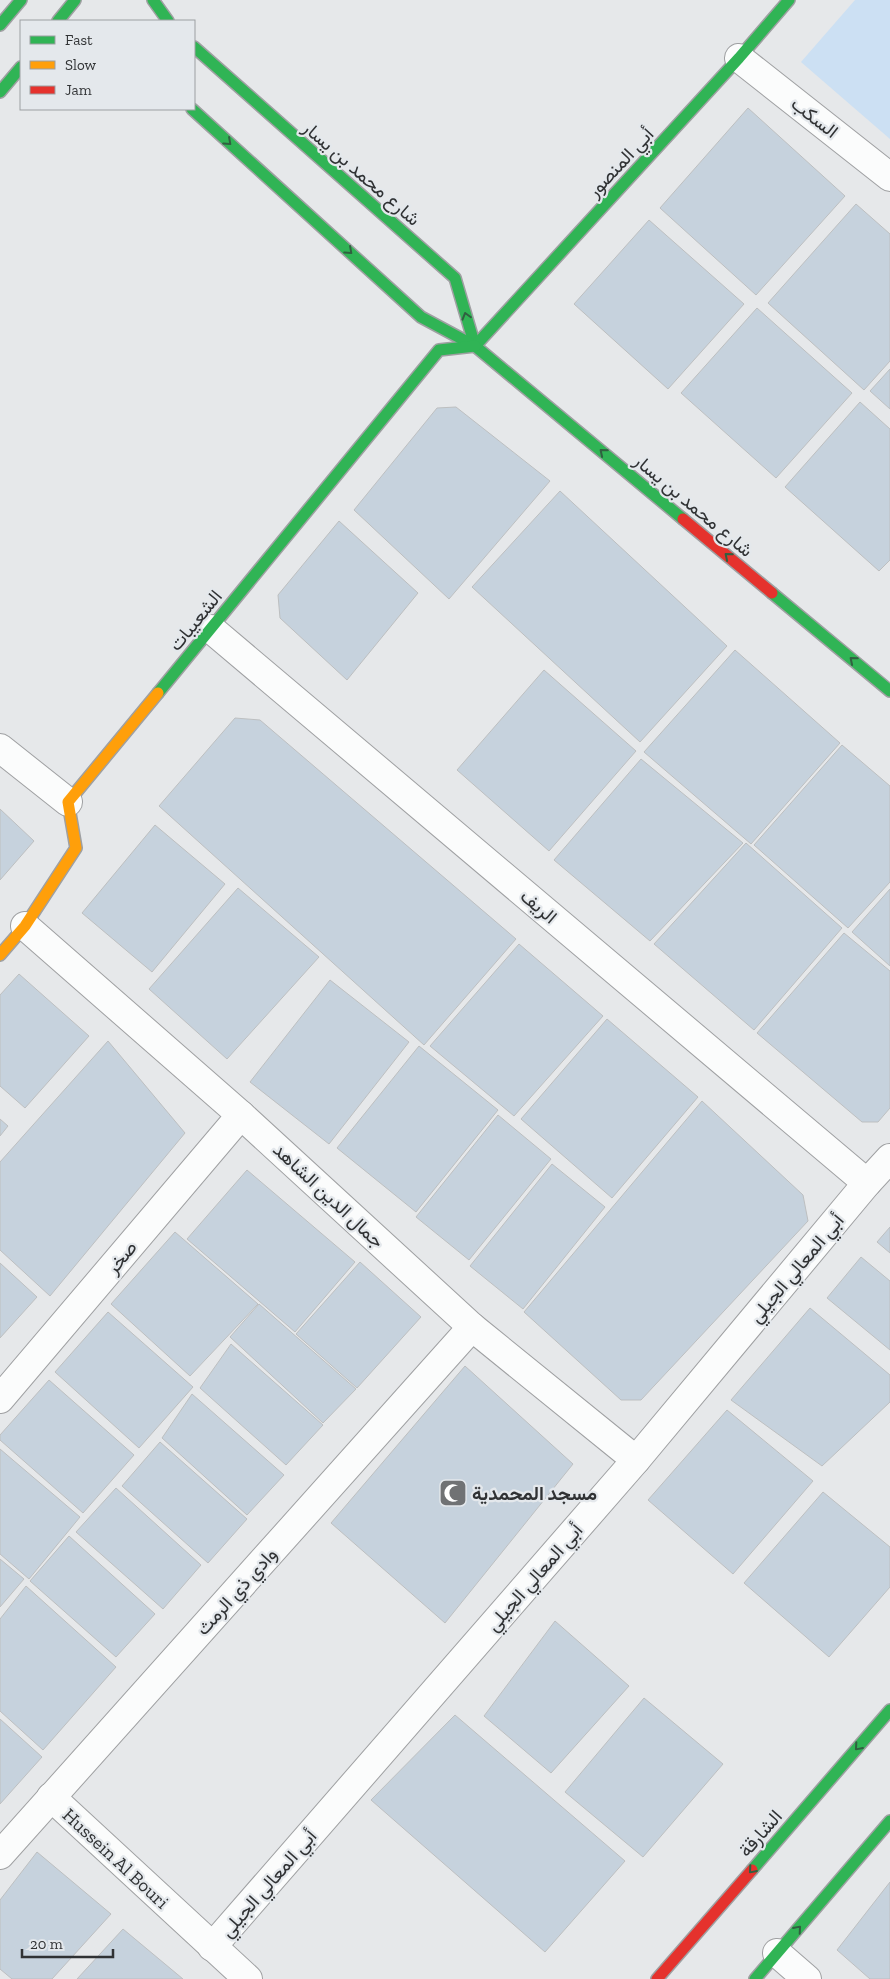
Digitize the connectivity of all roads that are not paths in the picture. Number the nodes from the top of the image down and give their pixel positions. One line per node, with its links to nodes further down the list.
1 (21, 0): 7 (street)
2 (75, 0): 5 (street)
3 (152, 0): 6 (street)
4 (789, 0): 9 (street, أبي المنصور)
5 (59, 20)
6 (167, 20)
7 (0, 25)
8 (195, 48): 14 (street, شارع محمد بن يسار, one-way to 8)
9 (739, 58): 13 (street, السكب); 14 (street, أبي المنصور)
10 (20, 68): 11 (street)
11 (0, 92)
12 (193, 110): 14 (street, شارع محمد بن يسار, one-way to 14)
13 (890, 177)
14 (475, 346): 15 (street, الشعيبات); 16 (street, شارع محمد بن يسار, one-way to 14)
15 (210, 630): 18 (street, الشعيبات); 23 (street, الريف)
16 (890, 691)
17 (0, 748): 18 (street)
18 (68, 802): 19 (street)
19 (25, 926): 20 (street); 21 (street, جمال الدين الشاهد)
20 (0, 955)
21 (241, 1115): 24 (street, جمال الدين الشاهد); 25 (street, صخر)
22 (890, 1158): 23 (street, أبي المعالي الجيلي)
23 (866, 1183): 26 (street, أبي المعالي الجيلي)
24 (472, 1327): 26 (street, جمال الدين الشاهد); 28 (street, وادي ذي الرمث)
25 (0, 1399)
26 (636, 1460): 31 (street, أبي المعالي الجيلي)
27 (890, 1710): 34 (street, الشارقة, one-way to 34)
28 (51, 1797): 30 (street, وادي ذي الرمث); 31 (street, Hussein Al Bouri)
29 (890, 1821): 32 (street, one-way to 29)
30 (0, 1855)
31 (212, 1947): 33 (street, Hussein Al Bouri)
32 (777, 1953): 35 (street); 36 (street)
33 (248, 1979)
34 (657, 1979)
35 (755, 1979)
36 (807, 1979)

